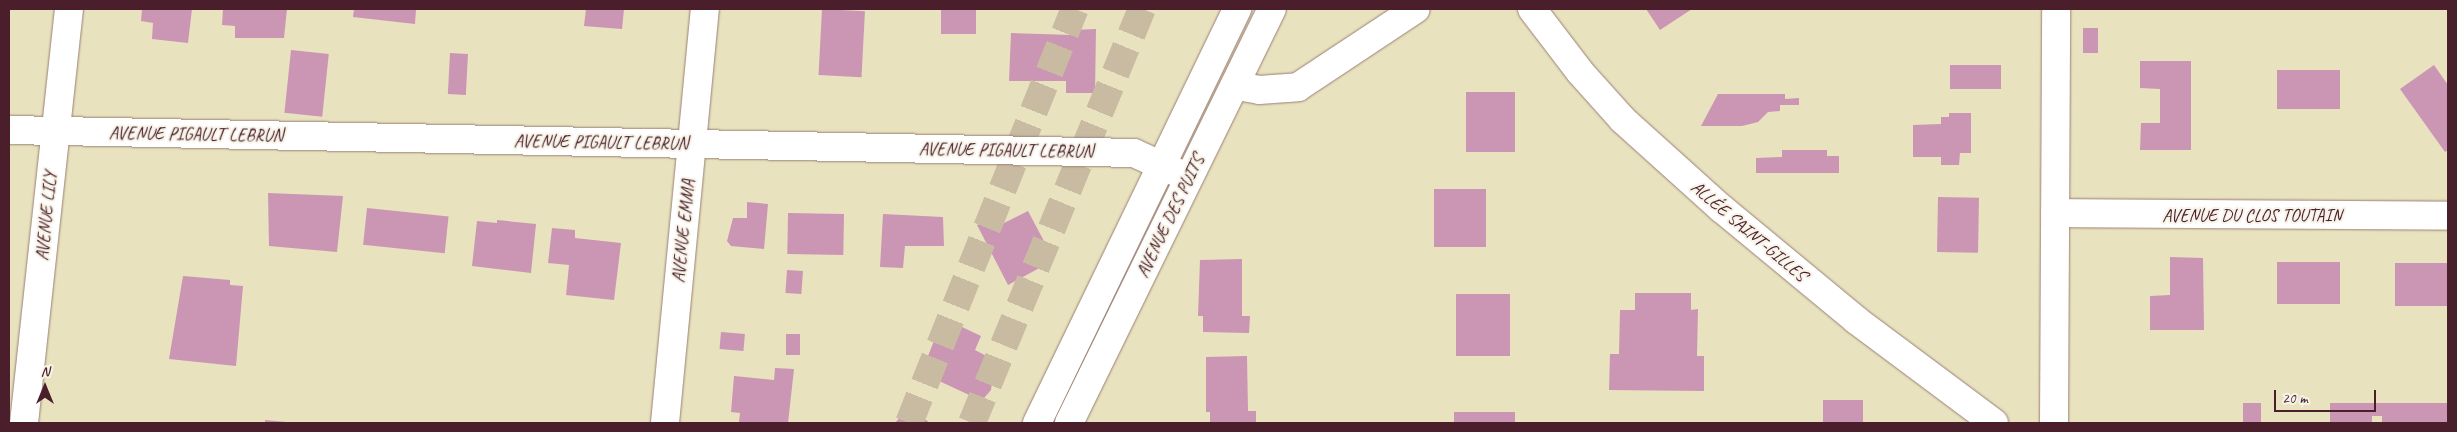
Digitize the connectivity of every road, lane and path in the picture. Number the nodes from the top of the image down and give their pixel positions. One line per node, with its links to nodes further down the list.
1 (69, 9): 10 (street, AVENUE LILY)
2 (705, 9): 11 (street, AVENUE EMMA)
3 (1237, 9): 12 (street, AVENUE DES PUITS)
4 (1272, 9): 8 (street, AVENUE DES PUITS)
5 (1416, 9): 8 (street)
6 (1532, 9): 20 (street, ALLÉE SAINT-GILLES)
7 (2056, 9): 14 (street)
8 (1237, 86): 13 (street, AVENUE DES PUITS)
9 (9, 130): 10 (street, AVENUE PIGAULT LEBRUN)
10 (56, 131): 11 (street, AVENUE PIGAULT LEBRUN); 16 (street, AVENUE LILY)
11 (692, 144): 12 (street, AVENUE PIGAULT LEBRUN); 17 (street, AVENUE EMMA)
12 (1159, 165): 13 (street, AVENUE PIGAULT LEBRUN); 18 (street, AVENUE DES PUITS)
13 (1187, 177): 19 (street, AVENUE DES PUITS)
14 (2055, 213): 15 (street, AVENUE DU CLOS TOUTAIN); 21 (street)
15 (2448, 216)
16 (24, 423)
17 (665, 423)
18 (1037, 423)
19 (1069, 423)
20 (1994, 423)
21 (2054, 423)

